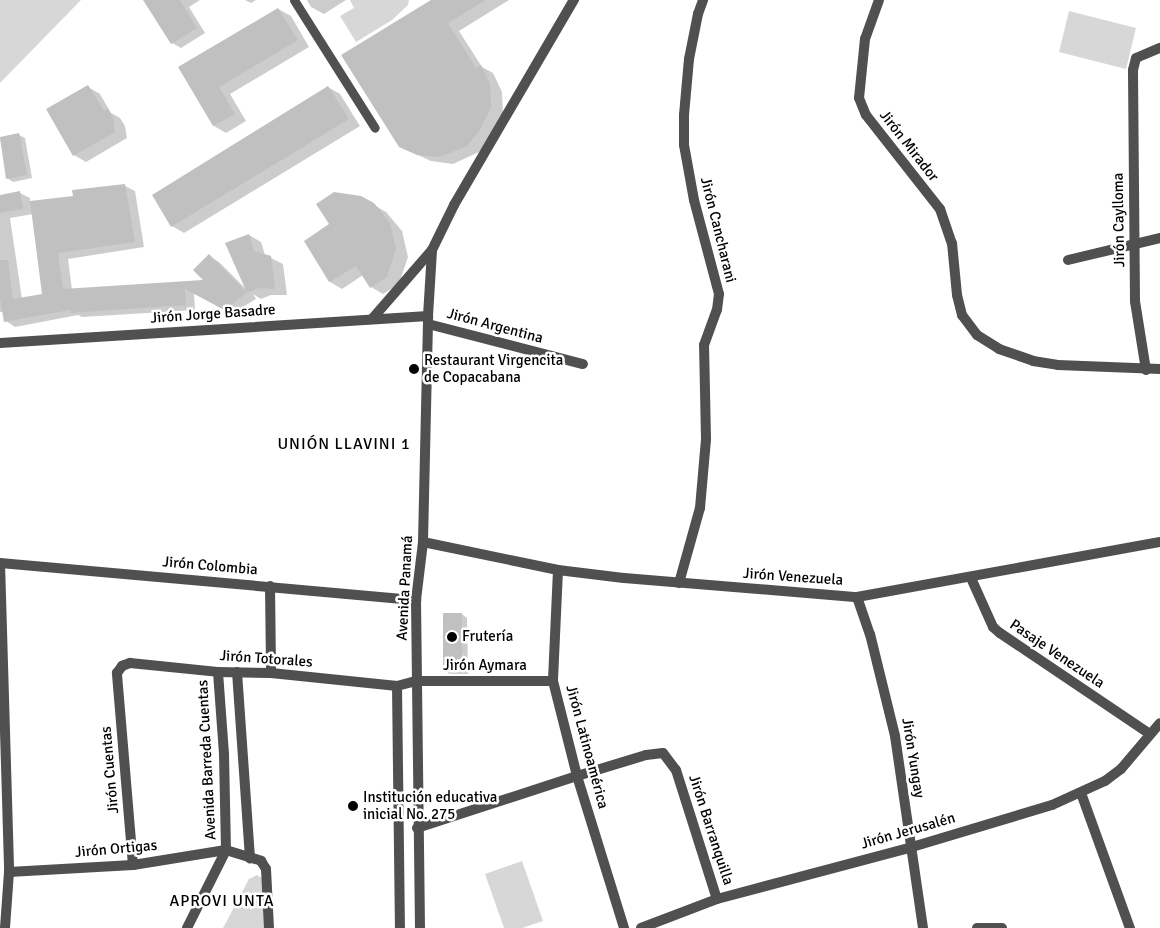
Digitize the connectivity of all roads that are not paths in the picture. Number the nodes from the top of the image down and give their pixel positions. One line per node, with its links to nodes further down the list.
1 (294, 0): 6 (lane)
2 (574, 0): 9 (street)
3 (703, 0): 22 (street, Jirón Cancharani)
4 (879, 0): 15 (street, Jirón Mirador)
5 (1160, 48): 8 (street, Jirón Caylloma)
6 (375, 128)
7 (1160, 238): 8 (street)
8 (1135, 244): 10 (street); 15 (street, Jirón Caylloma)
9 (432, 250): 11 (street); 12 (street, Avenida Panamá)
10 (1068, 260)
11 (372, 319): 12 (street, Jirón Jorge Basadre); 13 (street, Jirón Jorge Basadre)
12 (428, 320): 14 (street, Jirón Argentina); 17 (street, Avenida Panamá)
13 (0, 343)
14 (583, 364)
15 (1146, 370): 16 (street, Jirón Mirador)
16 (1160, 370)
17 (423, 542): 20 (street, Jirón Venezuela); 25 (street, Avenida Panamá)
18 (1160, 542): 21 (street, Jirón Venezuela)
19 (0, 563): 23 (street, Jirón Colombia); 35 (street)
20 (558, 570): 22 (street, Jirón Venezuela); 31 (street, Jirón Latinoamérica)
21 (971, 578): 24 (street, Jirón Venezuela); 34 (street, Pasaje Venezuela)
22 (679, 583): 24 (street, Jirón Venezuela)
23 (270, 586): 25 (street, Jirón Colombia); 29 (street)
24 (857, 597): 39 (street, Jirón Yungay)
25 (416, 600): 30 (street, Avenida Panamá)
26 (218, 672): 27 (street, Jirón Totorales); 28 (street, Jirón Totorales); 40 (street, Avenida Barreda Cuentas)
27 (237, 672): 29 (street, Jirón Totorales); 41 (street)
28 (117, 673): 42 (street, Jirón Cuentas)
29 (271, 673): 32 (street, Jirón Totorales)
30 (416, 681): 31 (street, Jirón Aymara); 32 (street, Jirón Totorales); 38 (street, Avenida Panamá)
31 (553, 681): 36 (street, Jirón Latinoamérica)
32 (397, 686): 48 (street)
33 (1160, 723): 34 (street, Jirón Jerusalén)
34 (1150, 734): 37 (street, Jirón Jerusalén)
35 (3, 749): 43 (street)
36 (577, 776): 38 (street); 44 (street, Jirón Barranquilla); 50 (street, Jirón Latinoamérica)
37 (1081, 793): 39 (street, Jirón Jerusalén); 55 (street)
38 (418, 828): 49 (street, Avenida Panamá)
39 (912, 847): 44 (street, Jirón Jerusalén); 52 (street, Jirón Yungay)
40 (226, 850): 41 (street); 42 (street, Jirón Ortigas); 46 (street, Avenida Barreda Cuentas)
41 (250, 859): 47 (street)
42 (133, 865): 43 (street, Jirón Ortigas)
43 (9, 872): 45 (street)
44 (717, 899): 51 (street, Jirón Jerusalén)
45 (5, 928)
46 (187, 928)
47 (270, 928)
48 (400, 928)
49 (420, 928)
50 (624, 928)
51 (640, 928)
52 (923, 928)
53 (977, 928): 54 (street)
54 (1002, 928)
55 (1130, 928)

